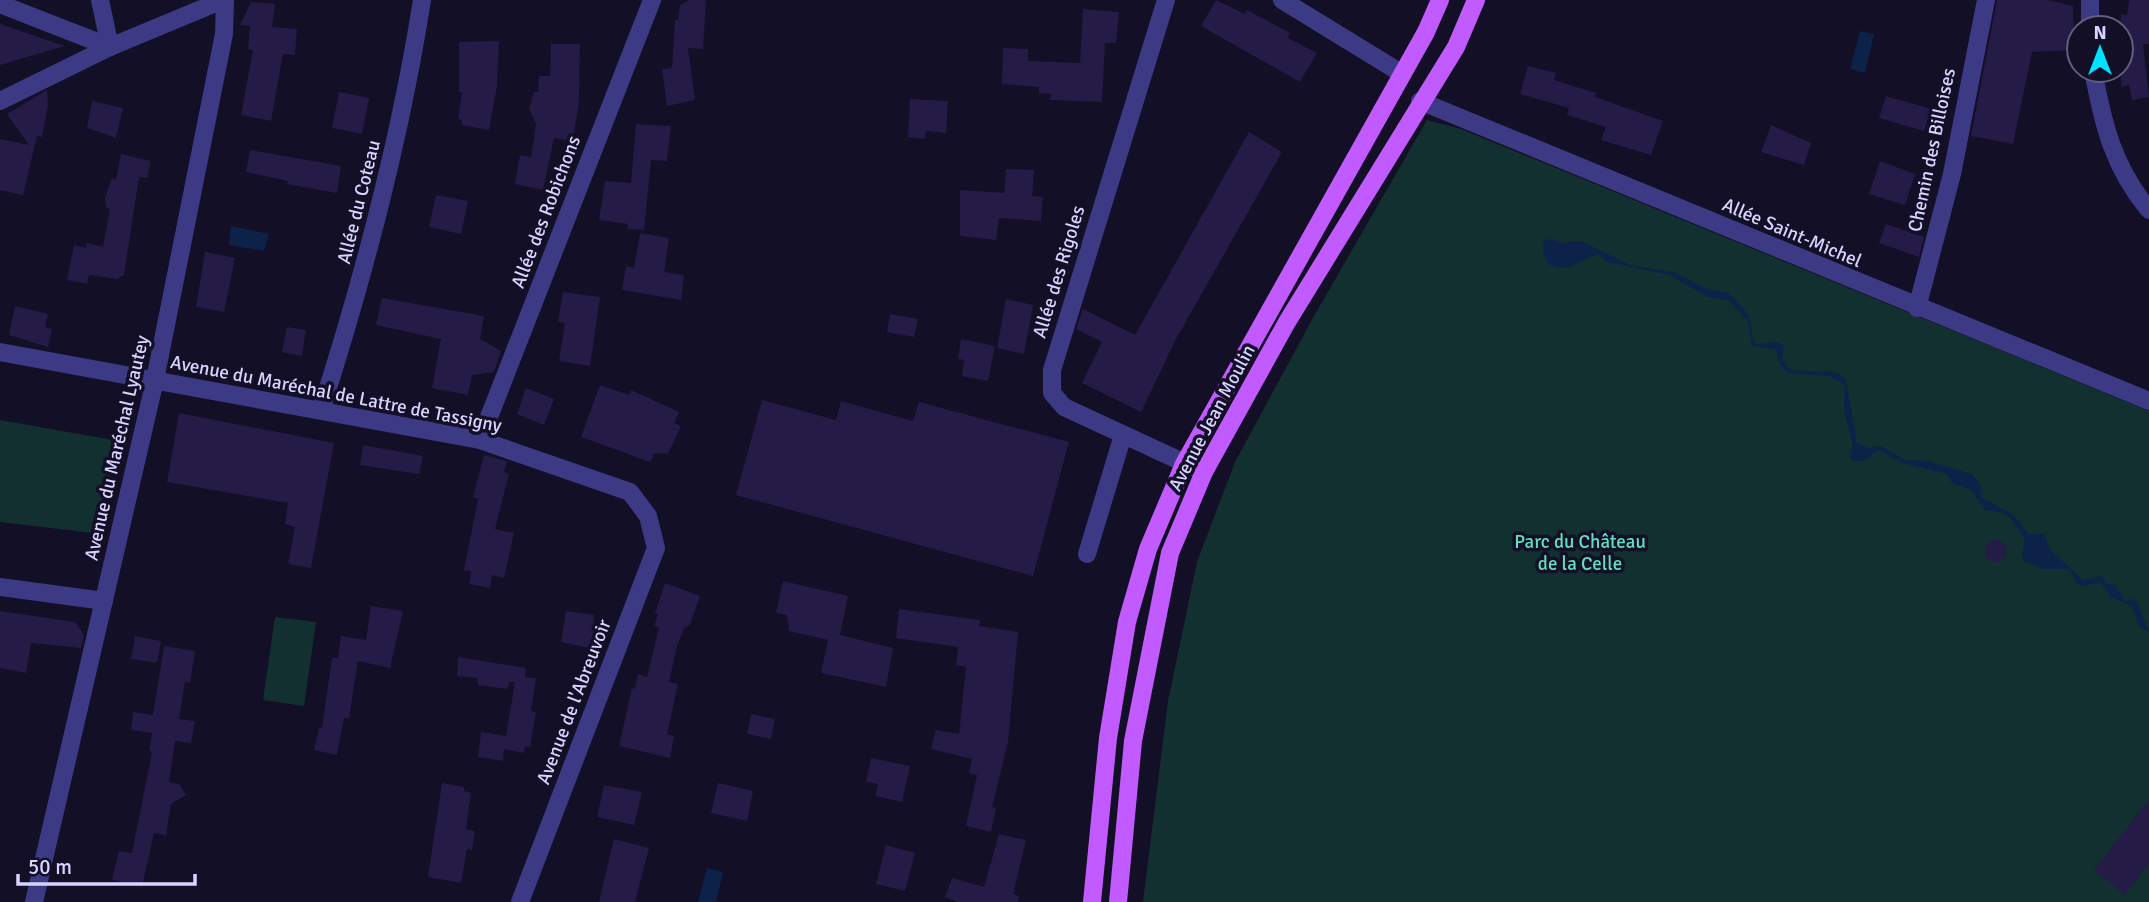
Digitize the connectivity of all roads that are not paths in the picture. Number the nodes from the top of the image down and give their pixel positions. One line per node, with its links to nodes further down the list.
1 (100, 0): 11 (street)
2 (224, 0): 11 (street); 19 (street, Avenue du Maréchal Lyautey)
3 (422, 0): 21 (street, Allée du Coteau)
4 (652, 0): 23 (street, Allée des Robichons)
5 (1166, 0): 22 (street, Allée des Rigoles)
6 (1282, 0): 12 (street)
7 (1440, 0): 12 (main road, Avenue Jean Moulin)
8 (1476, 0): 15 (main road, Avenue Jean Moulin)
9 (1986, 0): 17 (street, Chemin des Billoises)
10 (0, 4): 11 (street)
11 (110, 47): 14 (street)
12 (1401, 73): 24 (main road, Avenue Jean Moulin)
13 (2097, 84): 16 (street)
14 (0, 101)
15 (1420, 101): 17 (street, Allée Saint-Michel); 25 (main road, Avenue Jean Moulin)
16 (2149, 210)
17 (1917, 308): 20 (street, Allée Saint-Michel)
18 (0, 352): 19 (street, Avenue du Maréchal de Lattre de Tassigny)
19 (155, 380): 21 (street, Avenue du Maréchal de Lattre de Tassigny); 29 (street, Avenue du Maréchal Lyautey)
20 (2149, 401)
21 (321, 411): 23 (street, Avenue du Maréchal de Lattre de Tassigny)
22 (1123, 435): 24 (street, Allée des Rigoles); 27 (street)
23 (480, 440): 26 (street, Avenue du Maréchal de Lattre de Tassigny)
24 (1184, 464): 25 (street, Allée des Rigoles); 32 (main road, Avenue Jean Moulin)
25 (1204, 472): 33 (main road, Avenue Jean Moulin)
26 (648, 516): 31 (street, Avenue de l'Abreuvoir)
27 (1087, 554)
28 (0, 587): 29 (street)
29 (104, 601): 30 (street, Avenue du Maréchal Lyautey)
30 (34, 902)
31 (520, 902)
32 (1092, 902)
33 (1118, 902)

